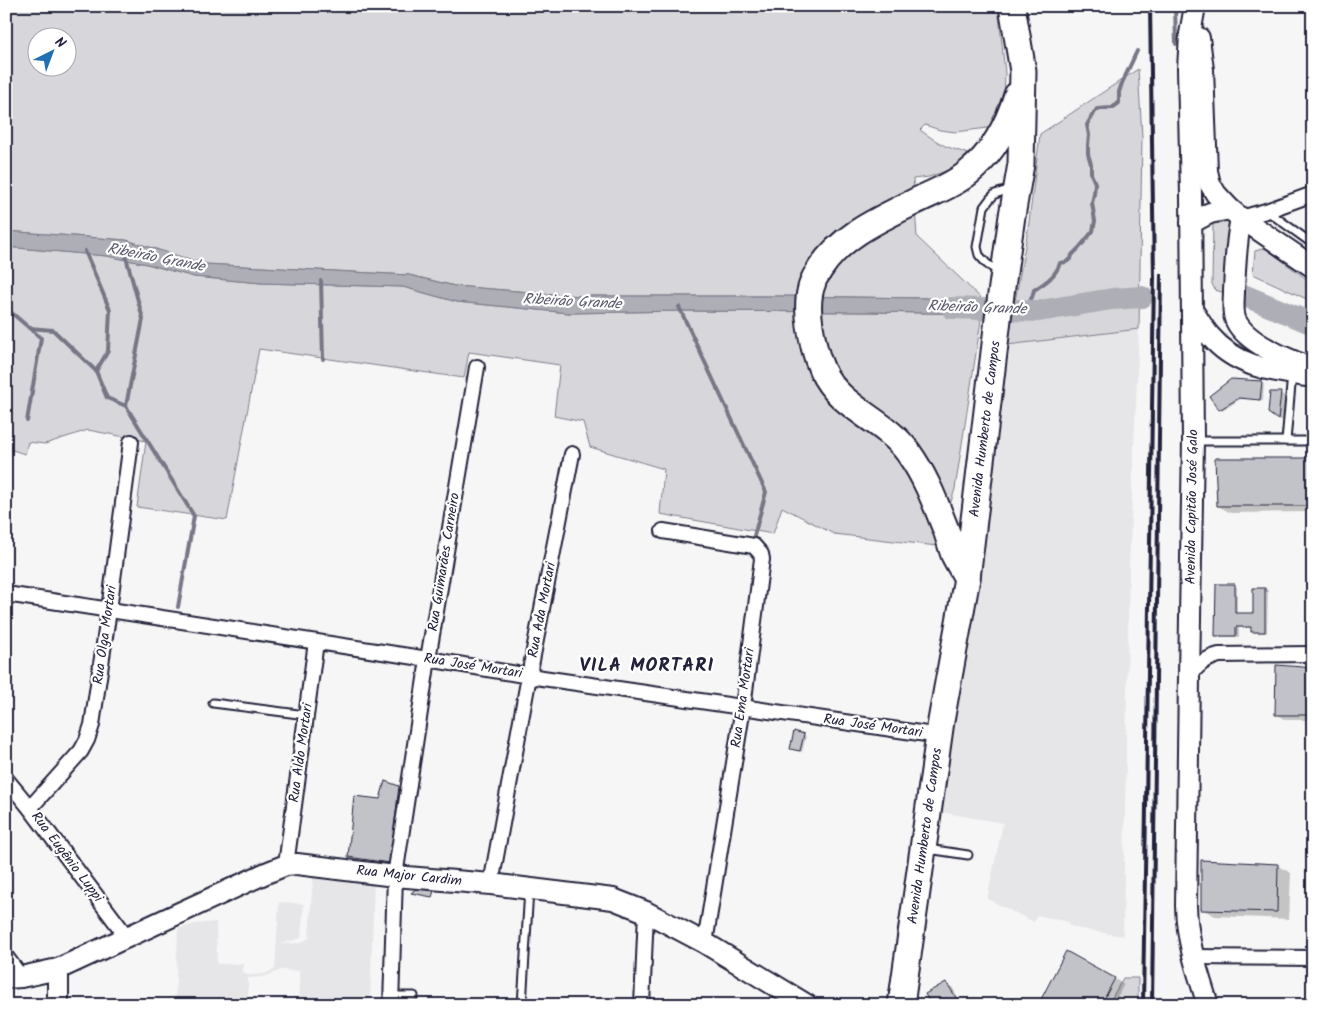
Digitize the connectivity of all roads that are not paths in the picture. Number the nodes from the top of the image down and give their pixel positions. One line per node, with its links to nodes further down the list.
1 (1012, 6): 3 (highway, Avenida Humberto de Campos)
2 (1195, 6): 8 (main road, Avenida Capitão José Galo); 9 (main road, Avenida Capitão José Galo)
3 (1024, 71): 4 (highway, Avenida Humberto de Campos); 5 (highway, Avenida Humberto de Campos)
4 (979, 164): 5 (highway); 23 (highway, Avenida Humberto de Campos)
5 (1017, 185): 23 (highway, Avenida Humberto de Campos)
6 (1313, 194): 7 (street)
7 (1266, 211): 8 (street); 10 (lane)
8 (1242, 218): 9 (main road); 11 (main road, Avenida Capitão José Galo); 14 (main road)
9 (1191, 223): 12 (main road, Avenida Capitão José Galo)
10 (1313, 244)
11 (1313, 267)
12 (1192, 310): 15 (main road); 17 (main road, Avenida Capitão José Galo)
13 (476, 367): 28 (street, Rua Guimarães Carneiro)
14 (1313, 369)
15 (1292, 374): 16 (main road); 18 (lane)
16 (1313, 377)
17 (1193, 441): 18 (lane); 30 (main road, Avenida Capitão José Galo)
18 (1286, 441): 19 (lane)
19 (1313, 441)
20 (131, 442): 25 (street, Rua Olga Mortari)
21 (572, 454): 29 (street, Rua Ada Mortari)
22 (664, 531): 32 (street, Rua Ema Mortari)
23 (967, 578): 34 (highway, Avenida Humberto de Campos)
24 (6, 594): 25 (street, Rua José Mortari)
25 (109, 610): 26 (street, Rua José Mortari); 36 (street, Rua Olga Mortari)
26 (316, 642): 28 (street, Rua José Mortari); 33 (street, Rua Aldo Mortari)
27 (1313, 654): 30 (street)
28 (428, 659): 29 (street, Rua José Mortari); 40 (street, Rua Guimarães Carneiro)
29 (530, 676): 32 (street, Rua José Mortari); 41 (street, Rua Ada Mortari)
30 (1189, 677): 47 (main road, Avenida Capitão José Galo)
31 (213, 703): 33 (lane)
32 (743, 707): 34 (street, Rua José Mortari); 45 (street, Rua Ema Mortari)
33 (306, 715): 39 (street, Rua Aldo Mortari)
34 (940, 736): 37 (highway, Avenida Humberto de Campos)
35 (6, 779): 36 (street, Rua Eugênio Luppi)
36 (30, 808): 44 (street, Rua Eugênio Luppi)
37 (922, 848): 38 (lane); 57 (highway, Avenida Humberto de Campos)
38 (968, 855)
39 (286, 865): 40 (main road, Rua Major Cardim); 44 (main road, Rua Major Cardim)
40 (396, 876): 41 (main road, Rua Major Cardim); 52 (street, Rua Guimarães Carneiro)
41 (492, 884): 42 (main road, Rua Major Cardim)
42 (530, 889): 43 (main road, Rua Major Cardim); 54 (lane)
43 (646, 912): 45 (main road, Rua Major Cardim); 55 (street)
44 (127, 937): 49 (main road, Rua Major Cardim)
45 (706, 943): 56 (main road, Rua Major Cardim)
46 (6, 957): 50 (street)
47 (1193, 957): 48 (street); 58 (main road, Avenida Capitão José Galo)
48 (1313, 958)
49 (58, 969): 50 (main road, Rua Major Cardim); 53 (main road)
50 (14, 978)
51 (414, 996): 52 (lane)
52 (391, 1001)
53 (58, 1005)
54 (522, 1005)
55 (642, 1005)
56 (807, 1005)
57 (901, 1005)
58 (1208, 1005)

